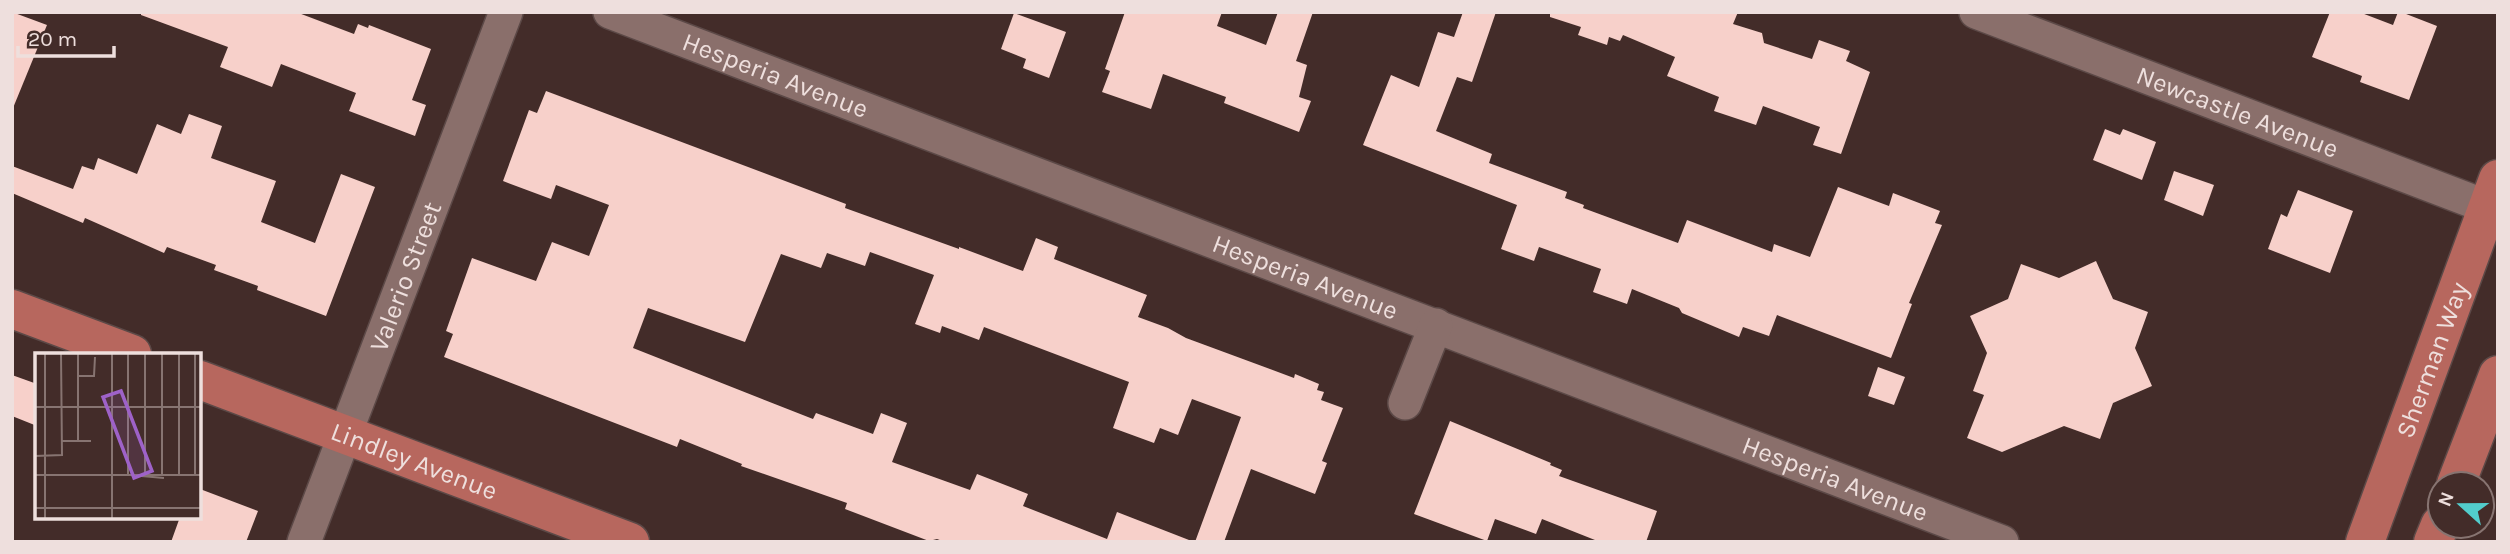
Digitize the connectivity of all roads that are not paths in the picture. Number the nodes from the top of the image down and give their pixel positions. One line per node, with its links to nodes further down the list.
1 (506, 12): 11 (street, Valerio Street)
2 (610, 12): 6 (street, Hesperia Avenue)
3 (1976, 12): 4 (street, Newcastle Avenue)
4 (2494, 199): 16 (main road, Sherman Way)
5 (12, 309): 7 (main road)
6 (1436, 325): 10 (street); 15 (street, Hesperia Avenue)
7 (127, 353)
8 (2498, 374): 12 (main road)
9 (201, 380): 11 (main road, Lindley Avenue)
10 (1405, 403)
11 (346, 435): 13 (street, Valerio Street); 14 (main road, Lindley Avenue)
12 (2461, 470)
13 (304, 542)
14 (630, 542)
15 (2002, 542)
16 (2365, 542)

